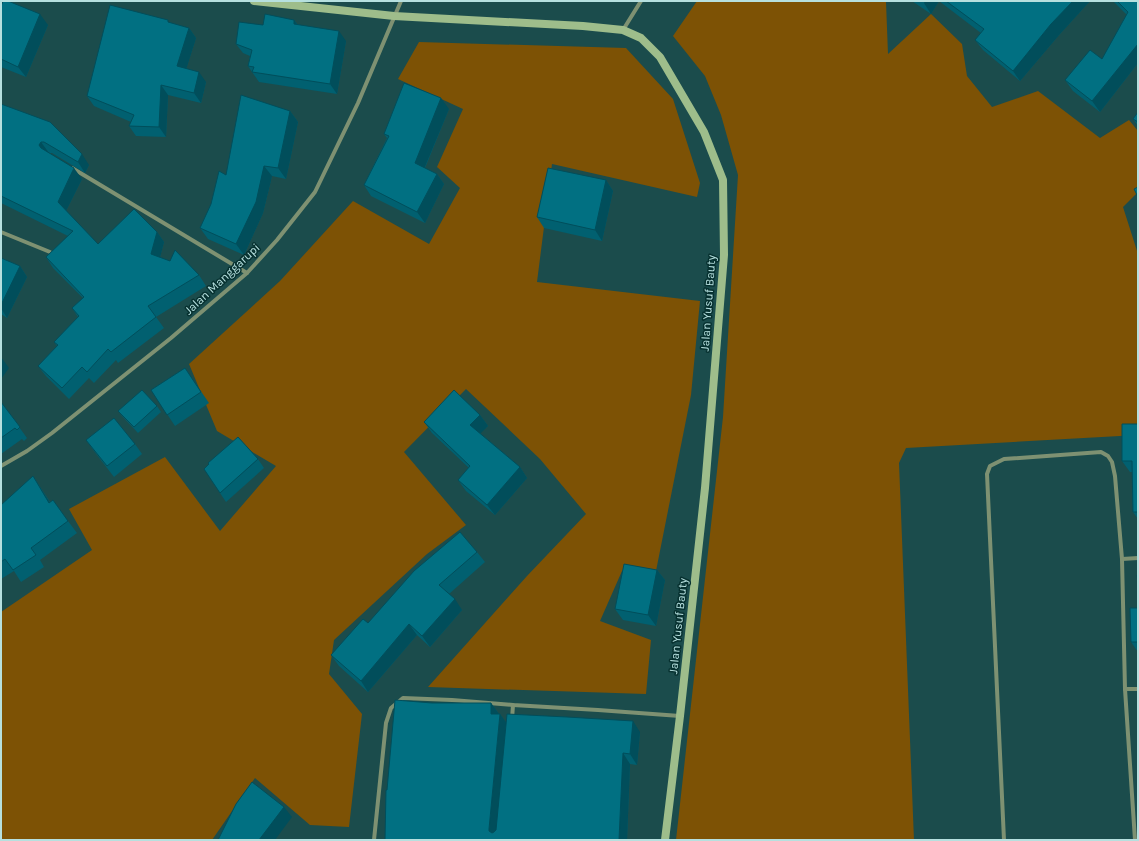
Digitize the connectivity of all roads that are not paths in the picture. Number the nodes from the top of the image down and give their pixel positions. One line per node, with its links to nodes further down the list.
1 (254, 1): 4 (street, Jalan Yusuf Bauty)
2 (401, 1): 4 (street, Jalan Manggarupi)
3 (641, 1): 5 (street)
4 (394, 16): 5 (street, Jalan Yusuf Bauty); 9 (street, Jalan Manggarupi)
5 (623, 30): 16 (street, Jalan Yusuf Bauty)
6 (71, 168): 9 (street)
7 (1, 232): 8 (street)
8 (50, 252)
9 (247, 273): 10 (street, Jalan Manggarupi)
10 (1, 466)
11 (1138, 558): 12 (street)
12 (1122, 559): 13 (street); 22 (street)
13 (1125, 689): 14 (street); 18 (street)
14 (1138, 689)
15 (513, 705): 16 (street); 17 (street); 20 (street)
16 (680, 716): 21 (street, Jalan Yusuf Bauty)
17 (512, 721)
18 (1133, 820): 19 (street); 23 (street)
19 (1138, 820)
20 (374, 840)
21 (665, 840)
22 (1004, 840)
23 (1135, 840)

